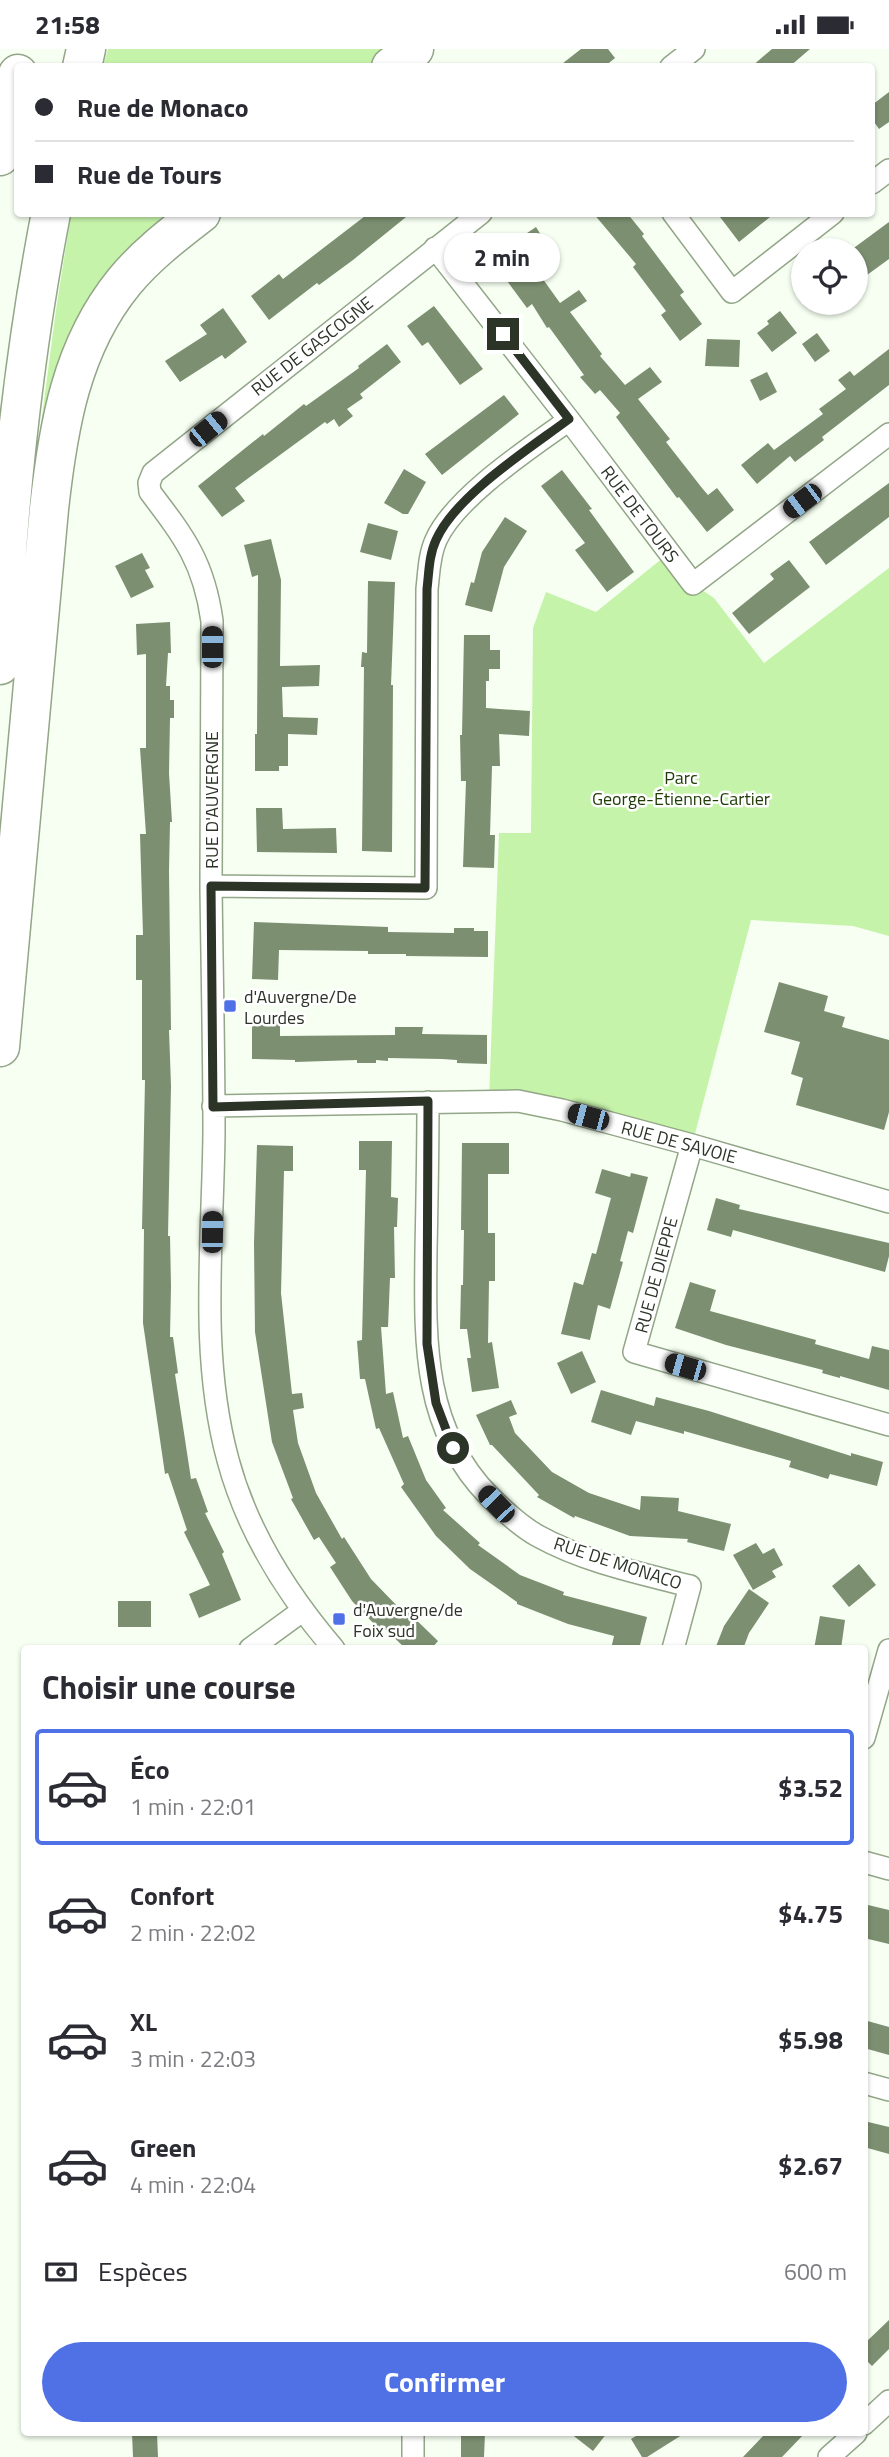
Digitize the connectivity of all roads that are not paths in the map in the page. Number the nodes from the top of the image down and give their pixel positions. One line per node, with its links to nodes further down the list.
1 (414, 49): 3 (highway)
2 (694, 49): 4 (street)
3 (396, 63)
4 (676, 63)
5 (14, 92): 6 (highway)
6 (0, 156)
7 (889, 170): 8 (street)
8 (875, 181)
9 (50, 217): 18 (highway)
10 (196, 217): 20 (highway)
11 (476, 217): 14 (street, RUE DE GASCOGNE)
12 (676, 217): 13 (street)
13 (827, 217)
14 (435, 248): 15 (street, RUE DE TOURS); 17 (street, RUE DE GASCOGNE)
15 (569, 419): 16 (street, RUE DE TOURS); 19 (street)
16 (889, 434)
17 (149, 483): 19 (street, RUE D'AUVERGNE)
18 (0, 665)
19 (211, 886): 22 (street, RUE D'AUVERGNE)
20 (0, 1047)
21 (428, 1101): 22 (street, RUE DE SAVOIE); 23 (street, RUE DE SAVOIE); 29 (street, RUE DE MONACO)
22 (213, 1107): 26 (street, RUE D'AUVERGNE)
23 (692, 1145): 24 (street, RUE DE SAVOIE); 25 (street, RUE DE DIEPPE)
24 (889, 1202)
25 (889, 1426)
26 (302, 1611): 27 (street); 28 (street, RUE D'AUVERGNE)
27 (255, 1645)
28 (331, 1645)
29 (674, 1645)
30 (889, 1650): 31 (street)
31 (868, 1724)
32 (868, 1863): 33 (street)
33 (889, 1869)
34 (868, 2084): 35 (street)
35 (889, 2090)
36 (889, 2402): 37 (street)
37 (868, 2420)
38 (413, 2436): 40 (street)
39 (853, 2436): 41 (street)
40 (413, 2457)
41 (829, 2457)

